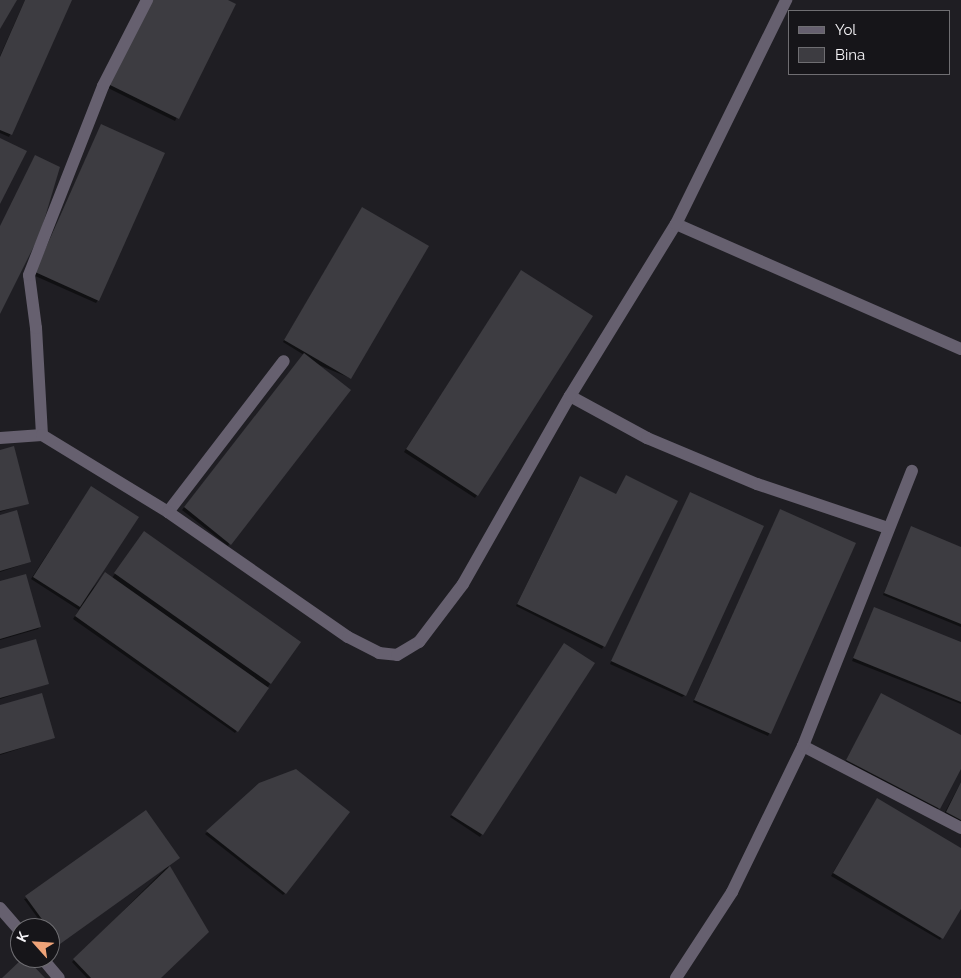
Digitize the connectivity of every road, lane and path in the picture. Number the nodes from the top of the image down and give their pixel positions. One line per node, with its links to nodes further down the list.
1 (147, 0): 7 (street)
2 (786, 0): 3 (street)
3 (676, 224): 4 (street); 6 (street)
4 (961, 349)
5 (284, 361): 10 (street)
6 (570, 396): 10 (street); 11 (street)
7 (42, 435): 8 (street); 10 (street)
8 (0, 438)
9 (912, 471): 11 (street)
10 (168, 512)
11 (888, 528): 12 (street)
12 (803, 746): 13 (street); 18 (street)
13 (961, 828)
14 (0, 908): 15 (street)
15 (10, 920)
16 (50, 968): 17 (street)
17 (59, 978)
18 (676, 978)

